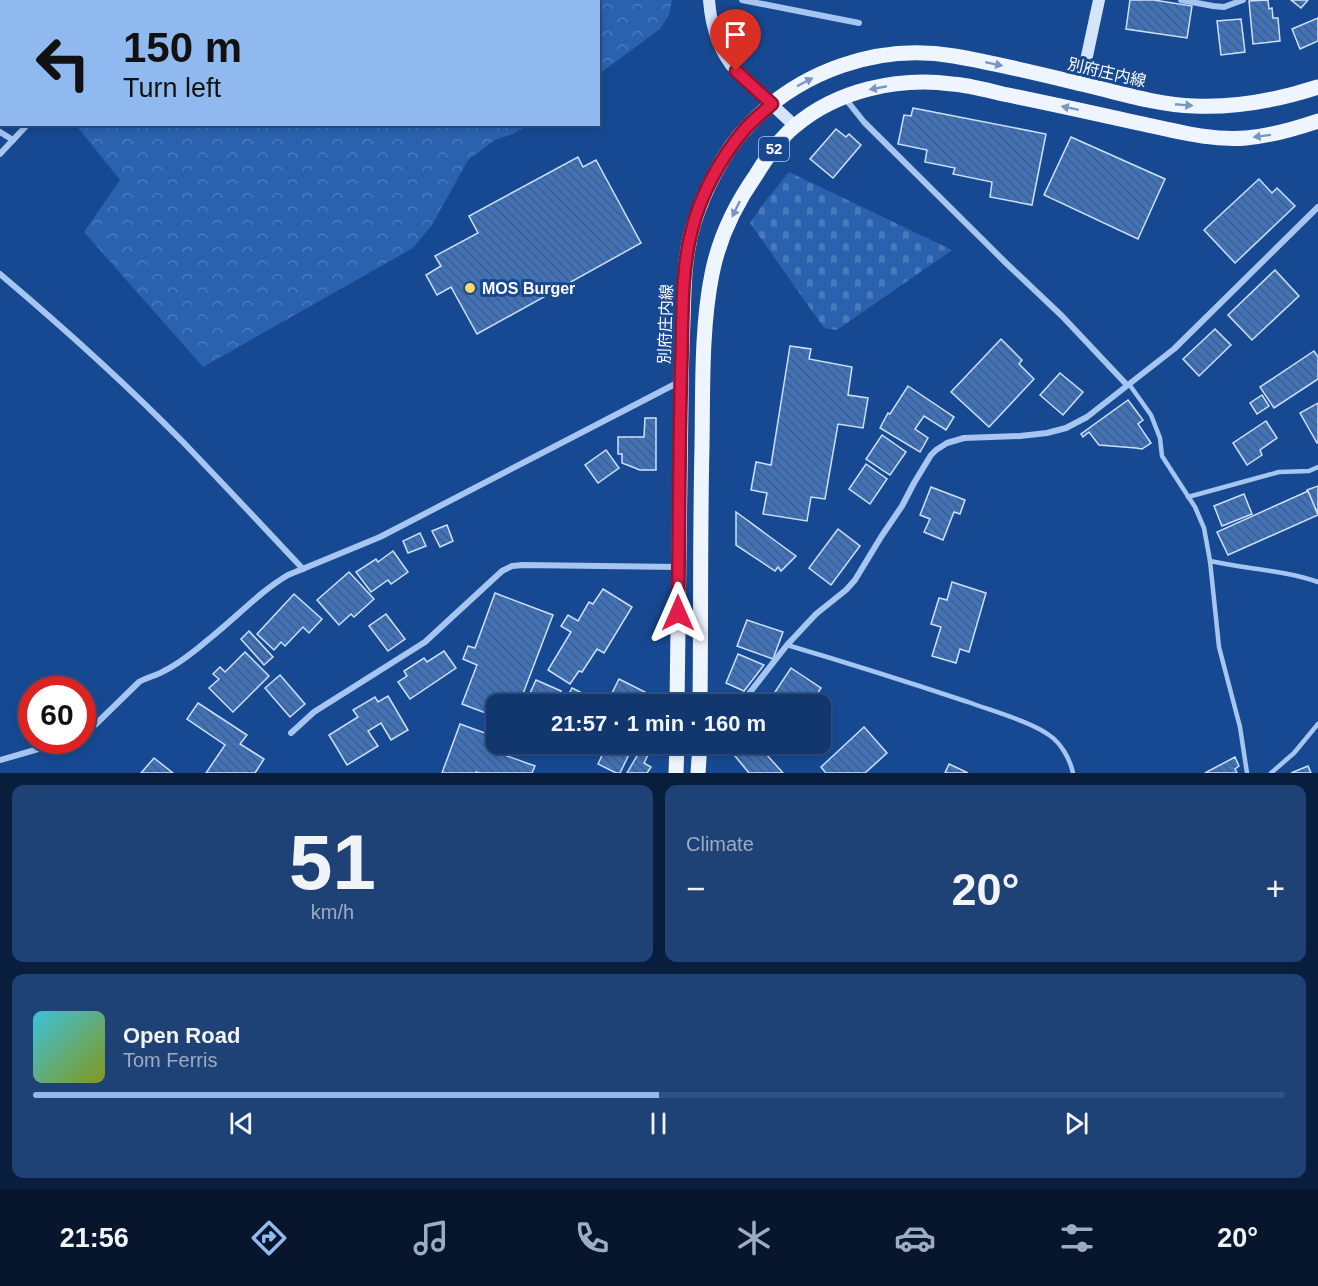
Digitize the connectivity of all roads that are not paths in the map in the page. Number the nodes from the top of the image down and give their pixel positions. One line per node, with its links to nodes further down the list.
1 (709, 0): 10 (street)
2 (742, 0): 6 (street)
3 (1098, 0): 7 (street)
4 (1181, 0): 5 (street)
5 (1243, 0)
6 (859, 23)
7 (1081, 84): 8 (main road, 別府庄内線 / 52, one-way to 8); 10 (main road, 別府庄内線 / 52, one-way to 7)
8 (1318, 87)
9 (844, 97): 11 (main road, 52, one-way to 9); 13 (main road, 52); 20 (street)
10 (772, 104): 13 (street); 19 (main road, 別府庄内線 / 52)
11 (1318, 121)
12 (26, 126): 15 (street)
13 (795, 126): 29 (main road, 52, one-way to 29)
14 (0, 132): 15 (street)
15 (13, 140): 16 (street)
16 (0, 154)
17 (1318, 207): 20 (street)
18 (0, 274): 25 (street)
19 (681, 381): 24 (main road, 別府庄内線 / 52); 25 (street)
20 (1128, 385): 22 (lane); 27 (street)
21 (1318, 467): 22 (lane)
22 (1188, 497): 23 (lane)
23 (1210, 561): 26 (lane); 41 (lane)
24 (678, 567): 28 (main road, 別府庄内線 / 52); 33 (street)
25 (303, 569): 31 (street)
26 (1318, 582)
27 (787, 645): 30 (street); 40 (lane)
28 (677, 694)
29 (700, 694)
30 (749, 694)
31 (96, 724)
32 (1318, 724): 42 (lane)
33 (291, 733)
34 (18, 754): 37 (street)
35 (677, 754): 38 (main road)
36 (699, 754): 39 (main road)
37 (0, 759)
38 (676, 773)
39 (698, 773)
40 (1073, 773)
41 (1247, 773)
42 (1271, 773)

